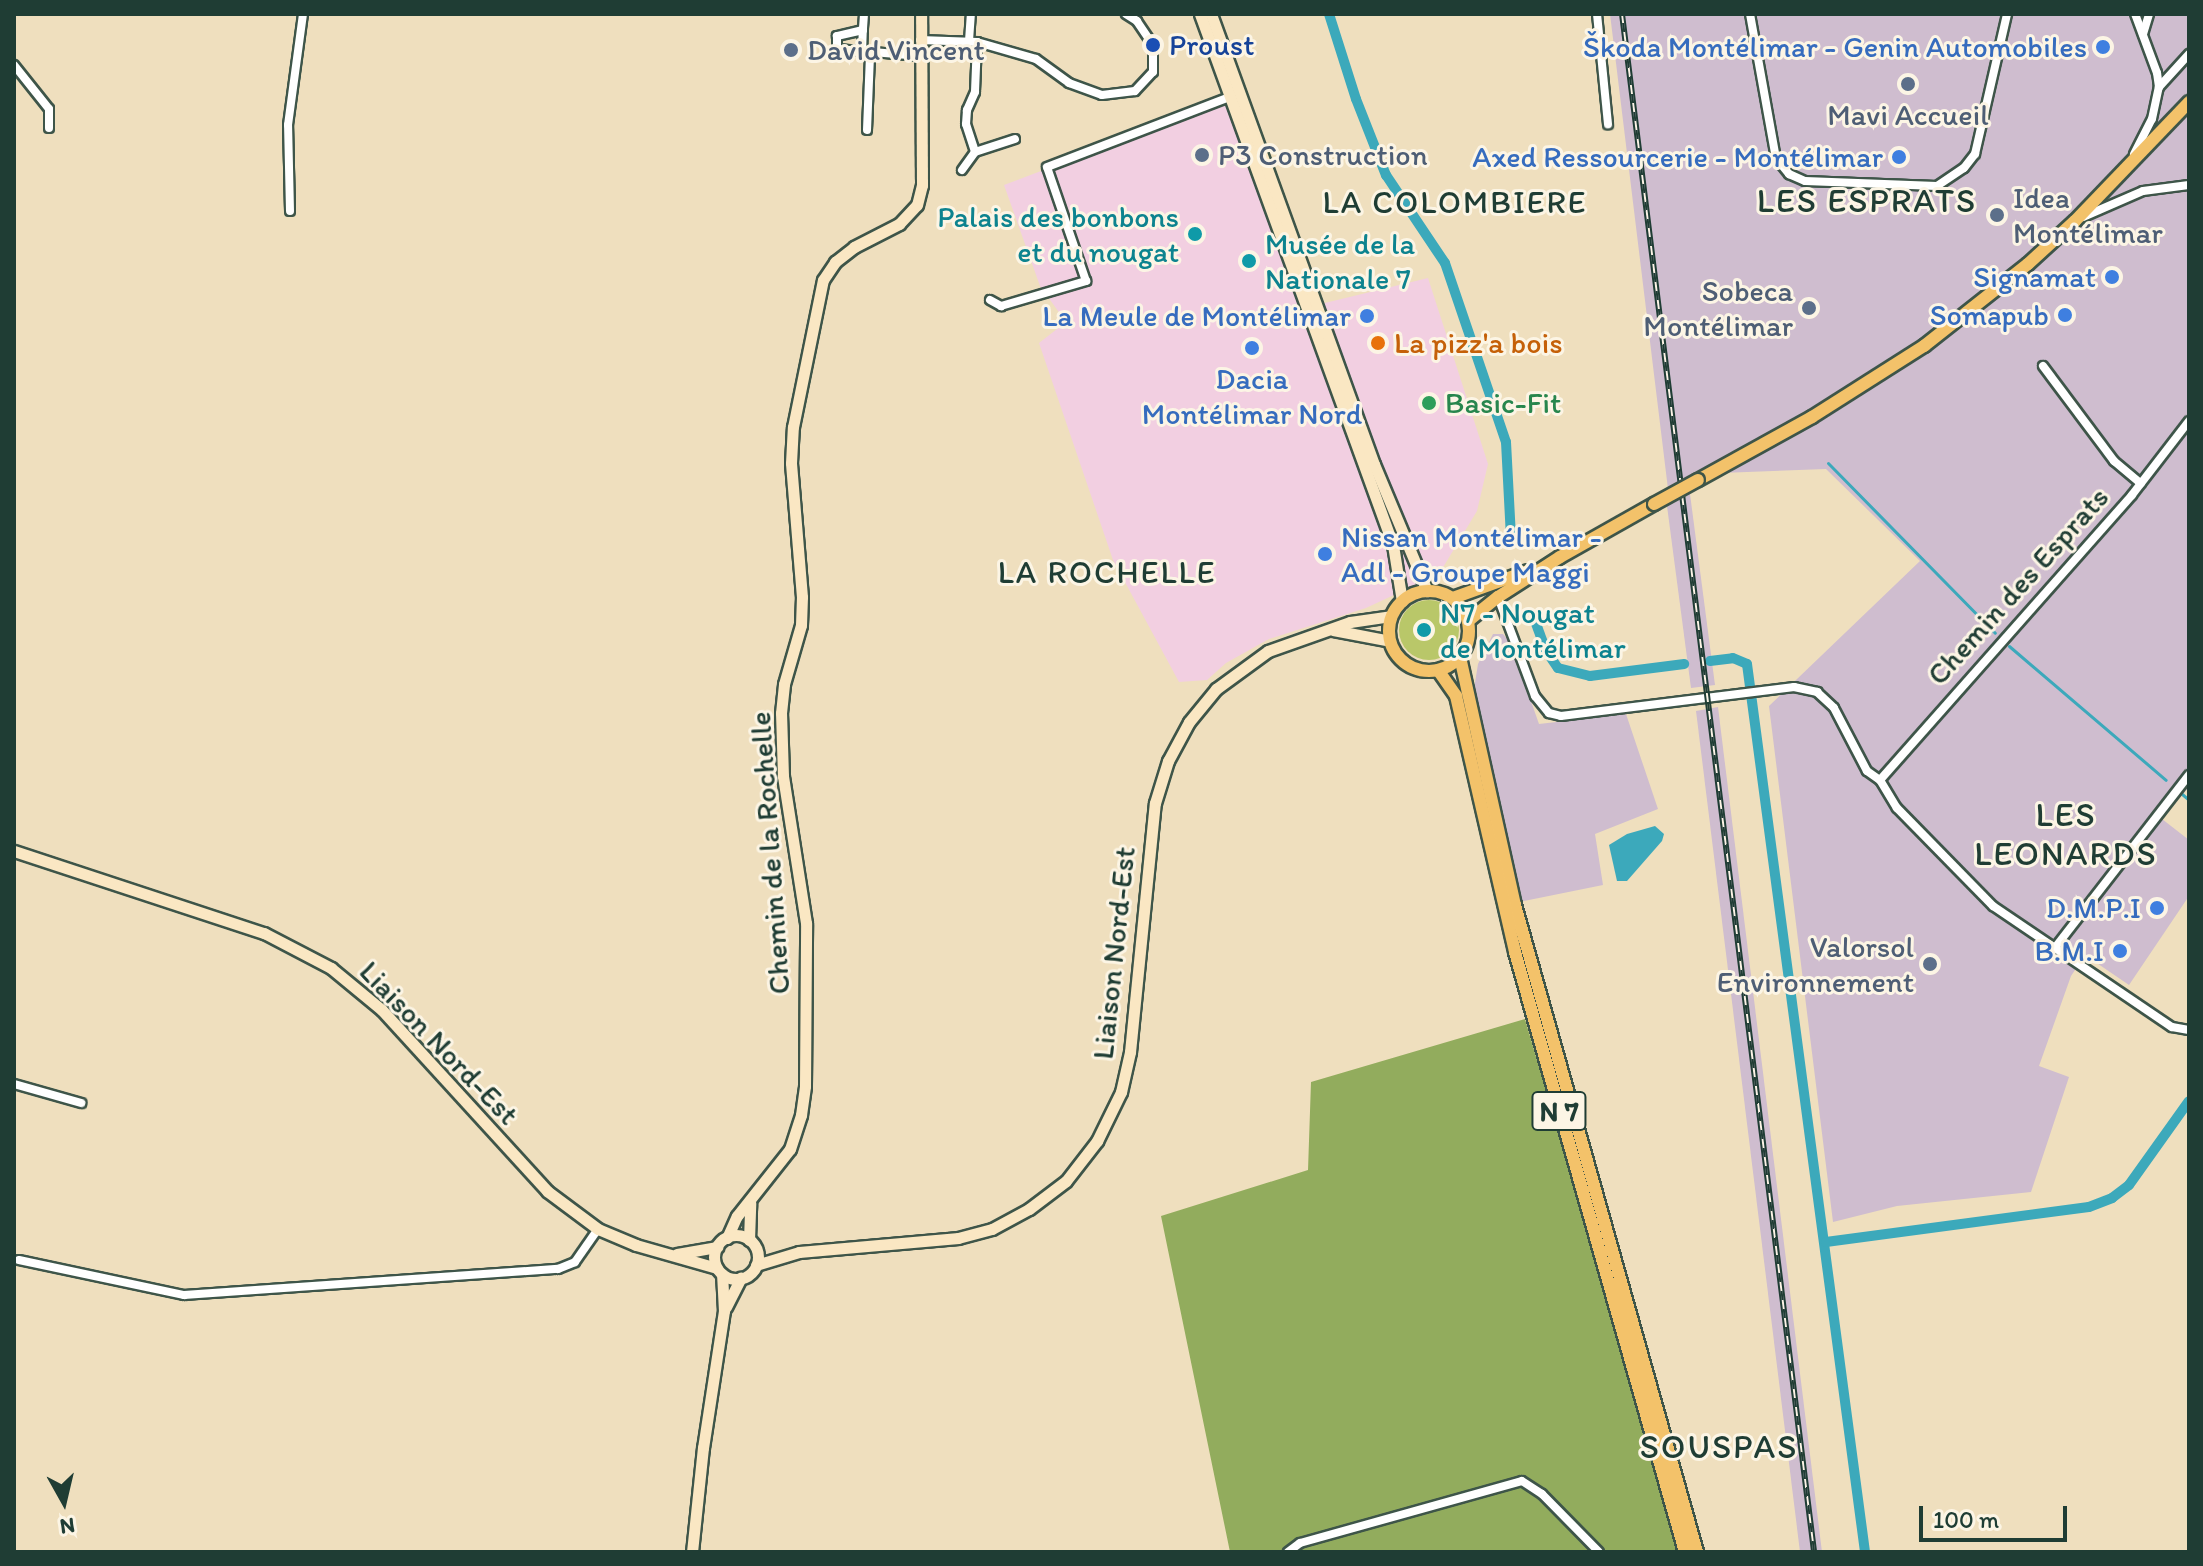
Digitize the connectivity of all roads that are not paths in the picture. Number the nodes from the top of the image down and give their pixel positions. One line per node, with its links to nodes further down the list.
1 (303, 14): 32 (street)
2 (864, 14): 13 (street)
3 (921, 14): 15 (main road, Chemin de la Rochelle)
4 (971, 14): 16 (street)
5 (1126, 14): 16 (street)
6 (1200, 14): 22 (main road)
7 (1211, 14): 39 (main road)
8 (1597, 14): 24 (street)
9 (1750, 14): 10 (street)
10 (2007, 14)
11 (2135, 14): 14 (street)
12 (2149, 14): 14 (street)
13 (863, 30): 17 (street); 17 (street)
14 (2142, 35): 21 (street)
15 (920, 40): 16 (street); 19 (main road, Chemin de la Rochelle)
16 (973, 41): 28 (street)
17 (866, 53): 19 (street); 26 (street)
18 (2189, 54): 21 (street)
19 (920, 56): 56 (main road, Chemin de la Rochelle)
20 (14, 65): 25 (street)
21 (2159, 87): 30 (street)
22 (1229, 97): 34 (street); 42 (main road)
23 (2189, 102): 30 (main road)
24 (1608, 124)
25 (49, 128)
26 (867, 130)
27 (1015, 139): 28 (street)
28 (975, 152): 29 (street)
29 (962, 170)
30 (2125, 172): 33 (main road)
31 (2189, 185): 33 (street)
32 (290, 211)
33 (2075, 221): 38 (main road, bridge)
34 (990, 300)
35 (2043, 366): 37 (street)
36 (2189, 421): 37 (street, Chemin des Esprats)
37 (2141, 484): 50 (street, Chemin des Esprats)
38 (1560, 557): 40 (main road); 41 (main road)
39 (1427, 591): 41 (main road); 42 (main road)
40 (1498, 597): 44 (main road); 50 (street)
41 (1453, 598): 44 (main road)
42 (1402, 601): 43 (main road)
43 (1391, 616): 45 (main road, Liaison Nord-Est); 46 (main road)
44 (1468, 621): 47 (main road)
45 (1328, 629): 46 (main road); 61 (main road, Liaison Nord-Est)
46 (1390, 641): 48 (main road)
47 (1460, 657): 48 (main road); 72 (main road, N 7)
48 (1438, 670): 71 (main road, N 7)
49 (2189, 775): 52 (street)
50 (1880, 780): 52 (street)
51 (14, 851): 57 (main road, Liaison Nord-Est)
52 (2054, 949): 53 (street)
53 (2189, 1030)
54 (14, 1084): 55 (street)
55 (81, 1103)
56 (751, 1198): 58 (main road, Chemin de la Rochelle); 59 (main road)
57 (598, 1229): 62 (main road, Liaison Nord-Est); 63 (street)
58 (727, 1238): 59 (main road); 60 (main road)
59 (751, 1242): 61 (main road, Liaison Nord-Est); 64 (main road)
60 (717, 1247): 62 (main road, Liaison Nord-Est); 65 (main road)
61 (799, 1252): 64 (main road, Liaison Nord-Est)
62 (672, 1255): 65 (main road, Liaison Nord-Est)
63 (19, 1260)
64 (756, 1265): 66 (main road)
65 (720, 1271): 66 (main road); 67 (main road)
66 (741, 1278): 67 (main road)
67 (724, 1311): 68 (main road)
68 (692, 1552)
69 (1288, 1552): 70 (street)
70 (1599, 1552)
71 (1685, 1552)
72 (1697, 1552)

